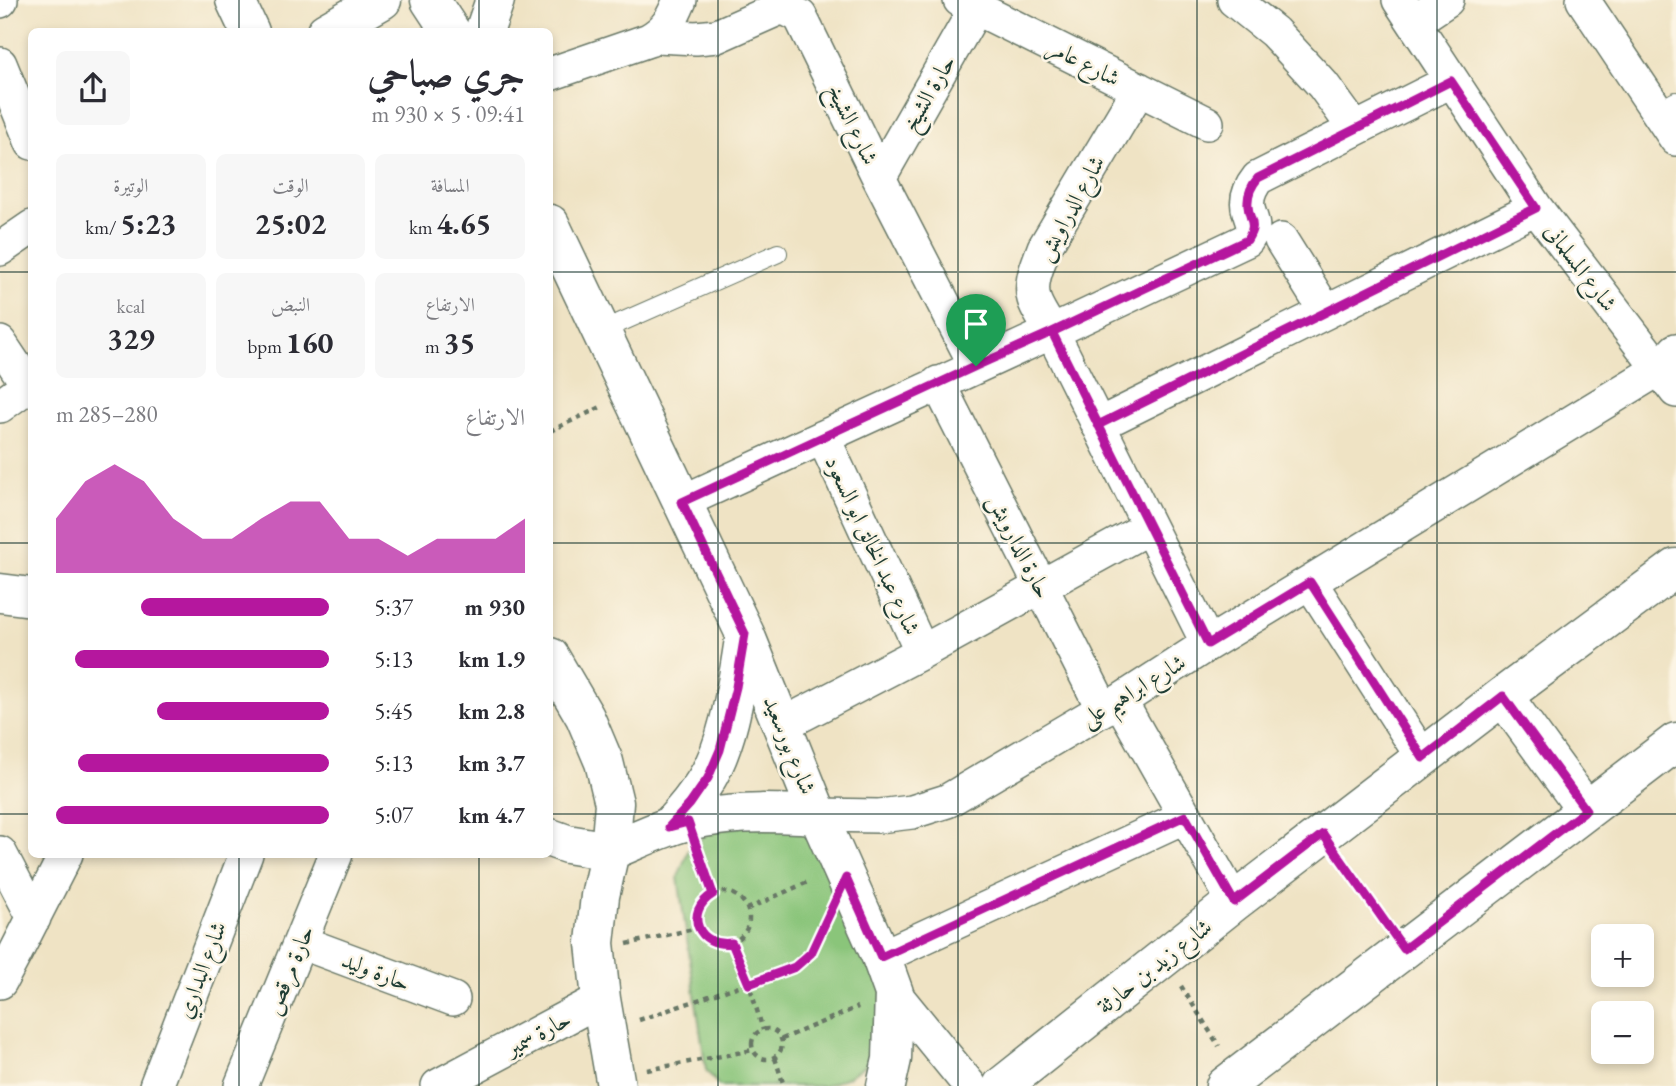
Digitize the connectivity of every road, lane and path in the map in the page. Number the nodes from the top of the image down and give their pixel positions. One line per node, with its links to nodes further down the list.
1 (236, 0): 11 (main road)
2 (382, 0): 12 (main road)
3 (430, 0): 13 (main road)
4 (495, 0): 14 (main road)
5 (680, 0): 15 (street)
6 (1234, 0): 22 (street)
7 (1447, 0): 10 (street)
8 (1583, 0): 20 (street)
9 (968, 4): 19 (street, شارع عامر); 25 (street, حارة الشيخ)
10 (1406, 11): 17 (street, شارع المسلمانى)
11 (248, 28)
12 (333, 28)
13 (448, 28)
14 (485, 28)
15 (657, 36): 16 (street); 25 (street, شارع الشيخ)
16 (553, 73)
17 (1451, 81): 22 (street); 26 (street, شارع المسلمانى)
18 (10, 84): 23 (street)
19 (1139, 89): 21 (street, شارع عامر); 34 (street, شارع الدراويش)
20 (1667, 106): 24 (street)
21 (1207, 123)
22 (1355, 128): 34 (street)
23 (28, 131)
24 (1676, 139)
25 (879, 178): 36 (street, شارع الشيخ)
26 (1536, 208): 32 (street); 37 (street, شارع المسلمانى)
27 (28, 230): 30 (street)
28 (553, 230): 33 (main road, شارع بورسعيد)
29 (1281, 240): 32 (street)
30 (0, 249)
31 (778, 253): 33 (lane)
32 (1326, 312): 43 (street)
33 (600, 331): 41 (main road, شارع بورسعيد)
34 (1052, 332): 36 (street); 43 (street, شارع الدراويش)
35 (0, 343): 38 (street)
36 (976, 366): 39 (street)
37 (1670, 370): 49 (street, شارع ابراهيم على)
38 (28, 381)
39 (938, 383): 45 (street); 50 (street, حارة الدارويش)
40 (28, 385): 42 (street)
41 (630, 393): 44 (path); 46 (main road, شارع بورسعيد)
42 (0, 406)
43 (1098, 425): 47 (street, شارع الدراويش)
44 (553, 430)
45 (823, 437): 46 (street); 55 (street, شارع عبد الخالق ابو السعود)
46 (682, 502): 53 (main road, شارع بورسعيد)
47 (1149, 527): 50 (street); 54 (street, شارع الدراويش)
48 (1676, 568): 57 (main road, شارع زيد بن حارثة)
49 (1310, 582): 54 (street, شارع ابراهيم على); 61 (street)
50 (1041, 587): 55 (street); 58 (street, حارة الدارويش)
51 (0, 593): 52 (main road)
52 (28, 596)
53 (745, 634): 59 (main road, شارع بورسعيد); 65 (main road)
54 (1208, 644): 58 (street, شارع ابراهيم على)
55 (922, 652): 59 (street)
56 (553, 662): 68 (main road)
57 (1503, 696): 61 (main road, شارع زيد بن حارثة); 62 (main road)
58 (1112, 705): 63 (street, شارع ابراهيم على); 64 (street, حارة الدارويش)
59 (782, 725): 63 (main road, شارع بورسعيد)
60 (1676, 742): 62 (main road)
61 (1423, 758): 66 (main road, شارع زيد بن حارثة)
62 (1586, 810): 81 (main road)
63 (818, 815): 65 (main road); 73 (main road, شارع بورسعيد)
64 (1185, 816): 75 (street, حارة الدارويش); 83 (street)
65 (679, 824): 68 (main road); 74 (path)
66 (1323, 834): 75 (main road, شارع زيد بن حارثة); 81 (path)
67 (553, 839): 68 (main road)
68 (610, 851): 82 (main road)
69 (0, 853): 77 (street)
70 (64, 858): 77 (street)
71 (244, 858): 96 (street, شارع البداري)
72 (334, 858): 79 (street, حارة مرقص)
73 (843, 873): 76 (path); 83 (main road, شارع بورسعيد); 86 (path)
74 (713, 894): 76 (path); 78 (path)
75 (1234, 902): 84 (main road, شارع زيد بن حارثة)
76 (747, 909): 80 (path)
77 (34, 918): 85 (street)
78 (698, 928): 80 (path); 82 (path)
79 (300, 942): 88 (street, حارة وليد); 97 (street, حارة مرقص)
80 (732, 943): 86 (path)
81 (1404, 949): 94 (main road)
82 (596, 952): 89 (main road)
83 (881, 957): 87 (main road, شارع بورسعيد)
84 (1163, 959): 94 (path); 102 (main road, شارع زيد بن حارثة)
85 (0, 982)
86 (749, 984): 89 (path); 90 (path)
87 (894, 993): 91 (path); 100 (main road, شارع بورسعيد); 101 (street)
88 (453, 999)
89 (604, 1015): 95 (main road); 98 (street, حارة سمير)
90 (763, 1030): 91 (path); 92 (path)
91 (782, 1039): 93 (path)
92 (753, 1050): 93 (path); 95 (path)
93 (775, 1058): 99 (path)
94 (1231, 1081)
95 (611, 1083)
96 (156, 1086)
97 (241, 1086)
98 (438, 1086)
99 (784, 1086)
100 (886, 1086)
101 (970, 1086)
102 (1002, 1086)

